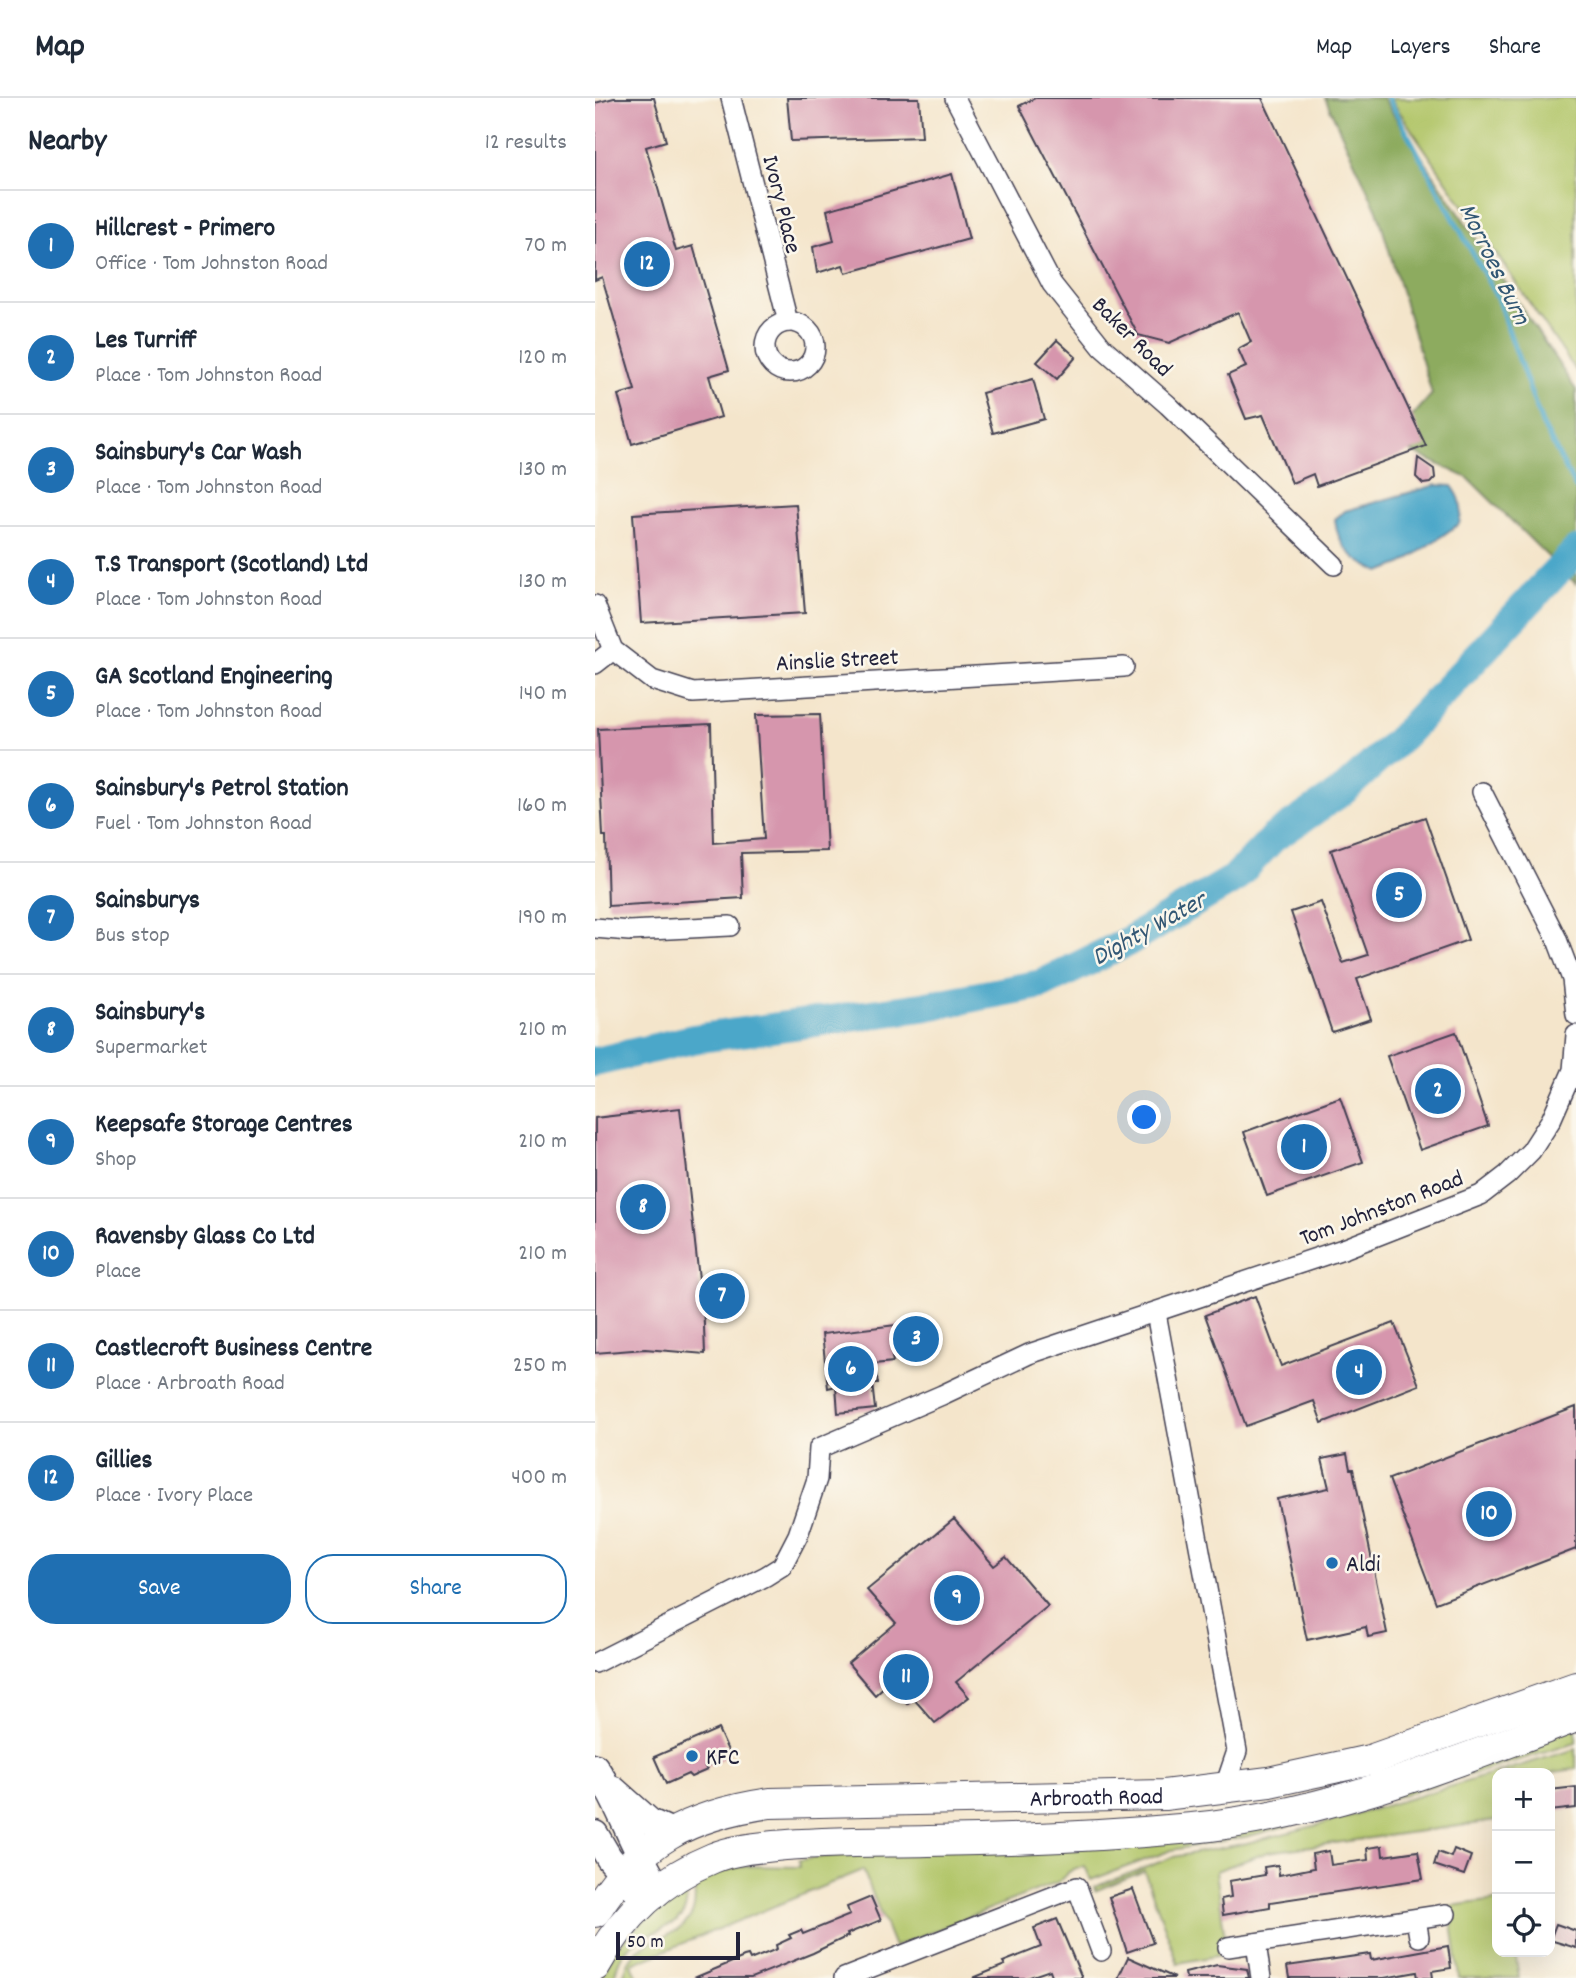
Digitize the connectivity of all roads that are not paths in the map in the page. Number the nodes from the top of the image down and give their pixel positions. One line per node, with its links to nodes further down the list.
1 (731, 98): 3 (street, Ivory Place)
2 (955, 98): 4 (street, Baker Road)
3 (788, 322)
4 (1334, 565)
5 (595, 605): 6 (street)
6 (613, 650): 7 (street); 8 (street, Ainslie Street)
7 (595, 664)
8 (1125, 667)
9 (1482, 792): 12 (street)
10 (730, 926): 11 (street)
11 (595, 928)
12 (1576, 1015)
13 (1576, 1035): 14 (street, Tom Johnston Road)
14 (1156, 1313): 15 (street, Tom Johnston Road); 18 (street)
15 (595, 1663)
16 (1576, 1688): 20 (main road, Arbroath Road)
17 (1576, 1717): 24 (main road, Arbroath Road)
18 (1237, 1751): 20 (street); 21 (street)
19 (599, 1781): 22 (main road); 24 (main road)
20 (1269, 1782): 21 (main road, Arbroath Road)
21 (1224, 1789): 22 (main road, Arbroath Road)
22 (672, 1832): 24 (main road, Arbroath Road)
23 (595, 1835): 24 (main road)
24 (642, 1878): 25 (main road, Arbroath Road); 30 (main road, Arbroath Road)
25 (595, 1912)
26 (1445, 1914): 27 (street)
27 (1256, 1943): 28 (street); 32 (street)
28 (1228, 1947)
29 (1101, 1951): 31 (street)
30 (595, 1966)
31 (844, 1978)
32 (1261, 1978)

